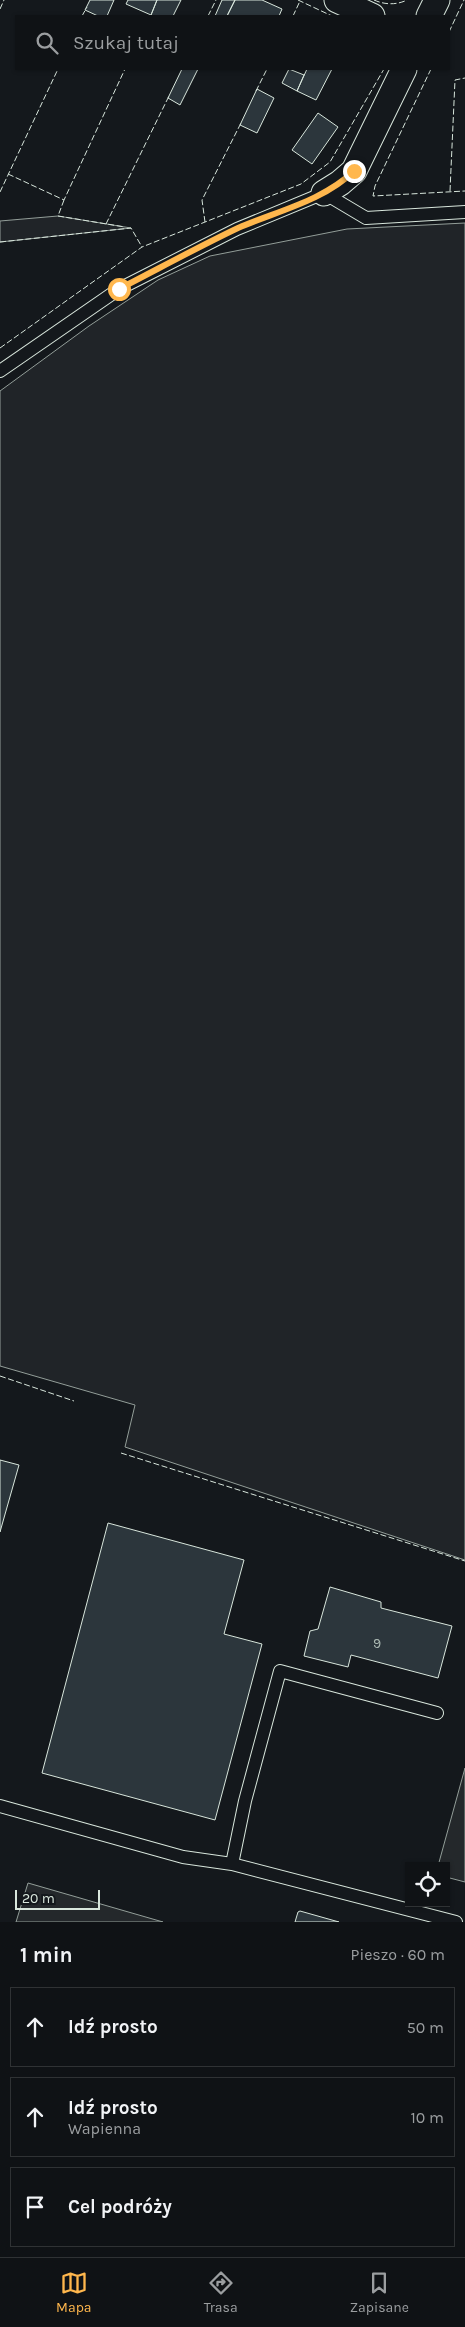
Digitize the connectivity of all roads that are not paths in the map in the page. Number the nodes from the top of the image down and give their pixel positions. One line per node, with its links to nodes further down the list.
1 (337, 0): 3 (street)
2 (437, 0): 4 (street)
3 (370, 15)
4 (430, 15)
5 (404, 70): 6 (street)
6 (324, 193): 7 (lane); 8 (lane)
7 (465, 212)
8 (0, 371)
9 (437, 1713): 11 (lane)
10 (0, 1806): 11 (lane)
11 (232, 1864): 12 (lane)
12 (456, 1922)

